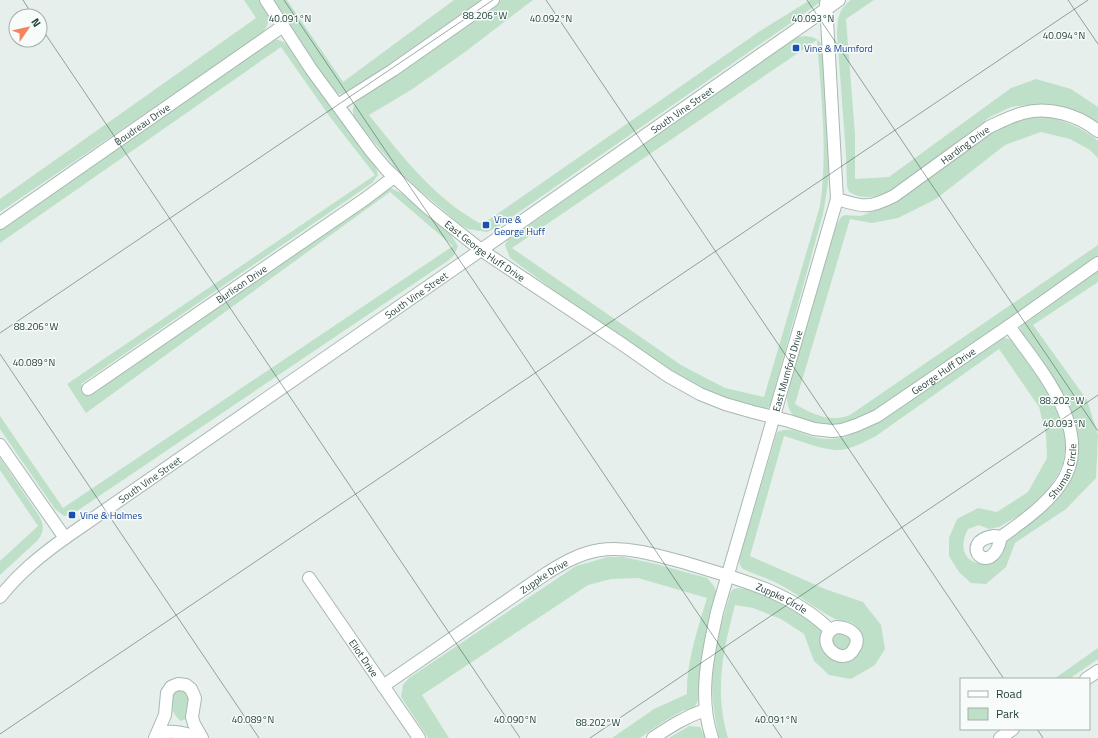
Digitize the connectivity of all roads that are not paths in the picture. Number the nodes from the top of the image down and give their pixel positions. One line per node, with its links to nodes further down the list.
1 (266, 0): 5 (street, East George Huff Drive)
2 (493, 0): 6 (street)
3 (839, 0): 4 (street, South Vine Street)
4 (826, 4): 9 (street, East Mumford Drive); 11 (street, South Vine Street)
5 (283, 26): 6 (street, East George Huff Drive); 10 (street, Boudreau Drive)
6 (338, 105): 8 (street, East George Huff Drive)
7 (1098, 132): 9 (street, Harding Drive)
8 (394, 177): 11 (street, East George Huff Drive); 14 (street, Burlison Drive)
9 (837, 199): 15 (street, East Mumford Drive)
10 (0, 223)
11 (481, 250): 15 (street, East George Huff Drive); 18 (street, South Vine Street)
12 (1098, 263): 13 (street, George Huff Drive)
13 (1009, 326): 15 (street, George Huff Drive); 17 (street, Shuman Circle)
14 (88, 389)
15 (774, 417): 19 (street, East Mumford Drive)
16 (0, 445): 18 (street)
17 (1001, 537)
18 (65, 538): 21 (street, South Vine Street)
19 (729, 576): 22 (street, Zuppke Circle); 25 (street, Zuppke Drive); 26 (street, East Mumford Drive)
20 (310, 578): 25 (street, Eliot Drive)
21 (0, 597)
22 (830, 630)
23 (1098, 671): 24 (street)
24 (1088, 678)
25 (383, 686): 30 (street, Eliot Drive)
26 (705, 710): 31 (street); 32 (street, East Mumford Drive)
27 (1012, 730): 33 (street)
28 (157, 735): 29 (street); 29 (street)
29 (201, 738)
30 (419, 738)
31 (653, 738)
32 (712, 738)
33 (1000, 738)

